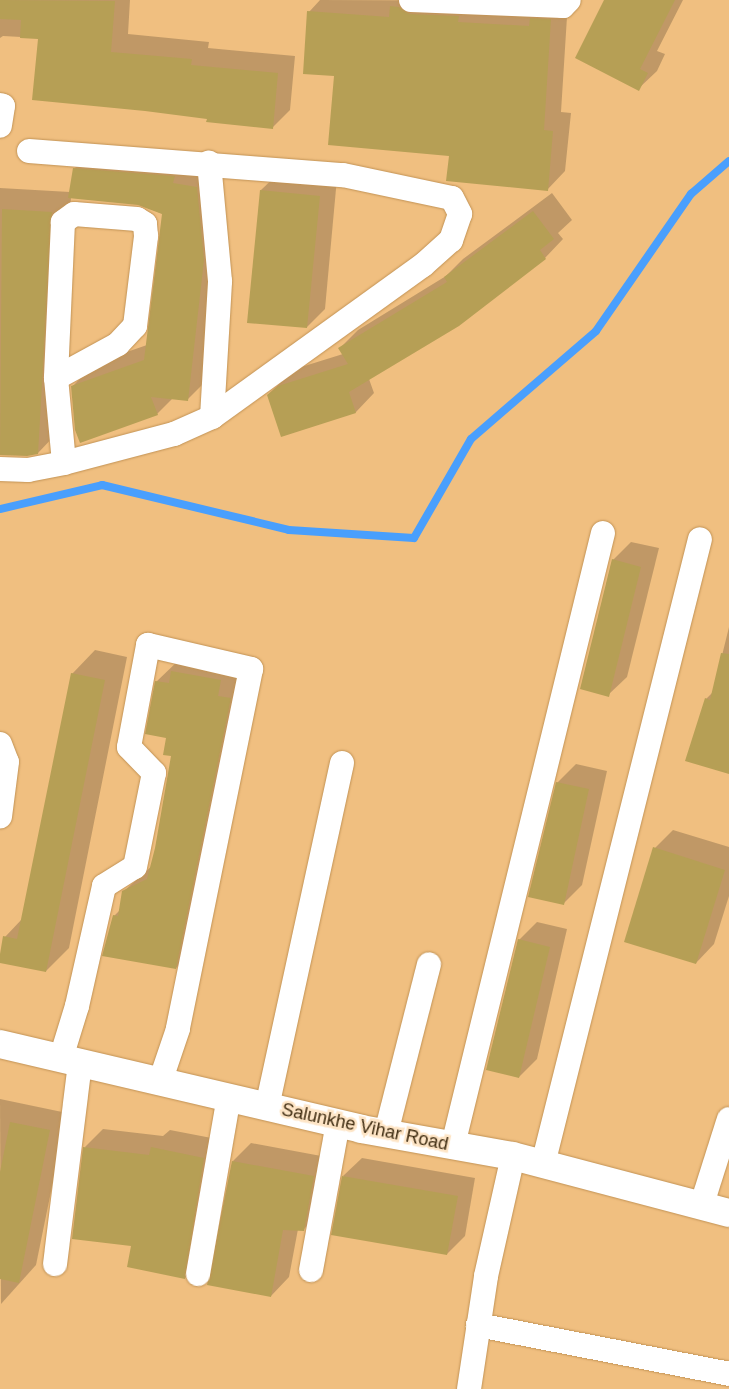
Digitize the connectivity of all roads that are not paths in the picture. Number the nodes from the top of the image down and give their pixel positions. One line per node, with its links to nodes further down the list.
1 (411, 0): 2 (street)
2 (569, 0)
3 (0, 105): 4 (street)
4 (0, 126)
5 (29, 152): 6 (street)
6 (209, 163): 8 (street); 8 (street)
7 (56, 378): 7 (street); 9 (street)
8 (212, 417): 9 (street)
9 (64, 463): 10 (street)
10 (0, 469)
11 (603, 533): 25 (street)
12 (700, 539): 27 (street)
13 (0, 744): 15 (street)
14 (342, 763): 21 (street)
15 (0, 817)
16 (429, 964): 24 (street)
17 (0, 1044): 18 (street, Salunkhe Vihar Road)
18 (70, 1061): 19 (street, Salunkhe Vihar Road); 19 (street); 30 (street)
19 (160, 1082): 20 (street, Salunkhe Vihar Road)
20 (229, 1097): 21 (street, Salunkhe Vihar Road); 32 (street)
21 (267, 1107): 23 (street, Salunkhe Vihar Road)
22 (729, 1119): 28 (street)
23 (338, 1123): 24 (street, Salunkhe Vihar Road); 31 (street)
24 (386, 1133): 25 (street, Salunkhe Vihar Road)
25 (454, 1145): 26 (street, Salunkhe Vihar Road)
26 (513, 1156): 27 (street, Salunkhe Vihar Road); 33 (street)
27 (542, 1164): 28 (street, Salunkhe Vihar Road)
28 (702, 1204): 29 (street, Salunkhe Vihar Road)
29 (729, 1213)
30 (54, 1264)
31 (311, 1270)
32 (198, 1274)
33 (478, 1326): 34 (street); 35 (street)
34 (729, 1374)
35 (469, 1389)

